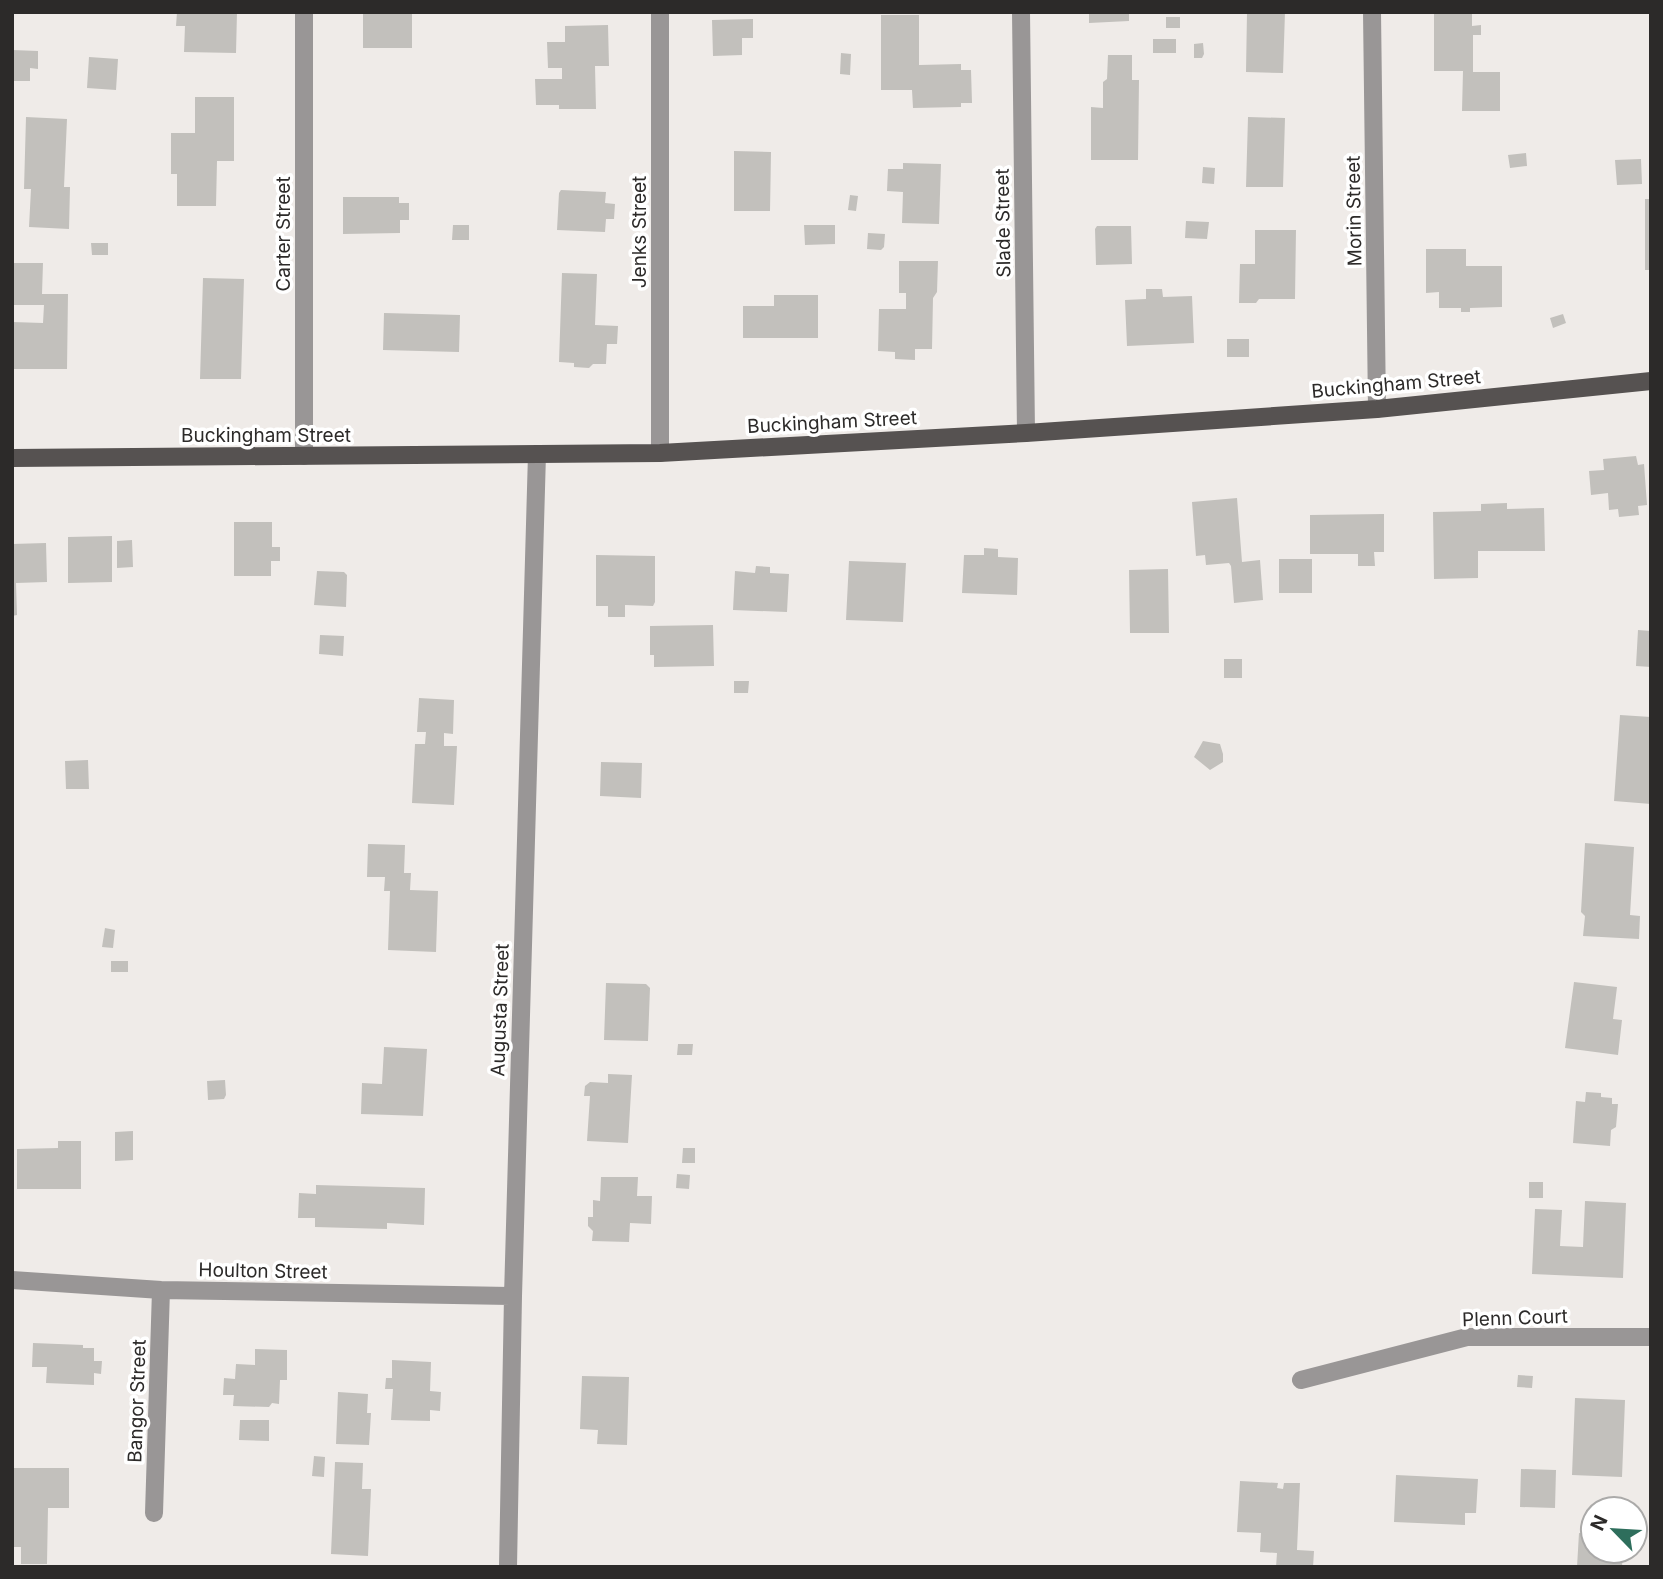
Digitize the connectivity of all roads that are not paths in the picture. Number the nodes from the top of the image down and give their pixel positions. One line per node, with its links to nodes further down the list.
1 (303, 12): 10 (street, Carter Street)
2 (660, 12): 8 (street, Jenks Street)
3 (1021, 12): 7 (street, Slade Street)
4 (1372, 12): 6 (street, Morin Street)
5 (1651, 381): 6 (main road, Buckingham Street)
6 (1377, 409): 7 (main road, Buckingham Street)
7 (1027, 433): 8 (main road, Buckingham Street)
8 (660, 453): 9 (main road, Buckingham Street)
9 (537, 454): 10 (main road, Buckingham Street); 14 (street, Augusta Street)
10 (304, 456): 11 (main road, Buckingham Street)
11 (12, 458)
12 (12, 1280): 13 (street, Houlton Street)
13 (161, 1290): 14 (street, Houlton Street); 17 (street, Bangor Street)
14 (513, 1296): 18 (street, Augusta Street)
15 (1651, 1337): 16 (street, Plenn Court)
16 (1301, 1380)
17 (154, 1513)
18 (508, 1567)

